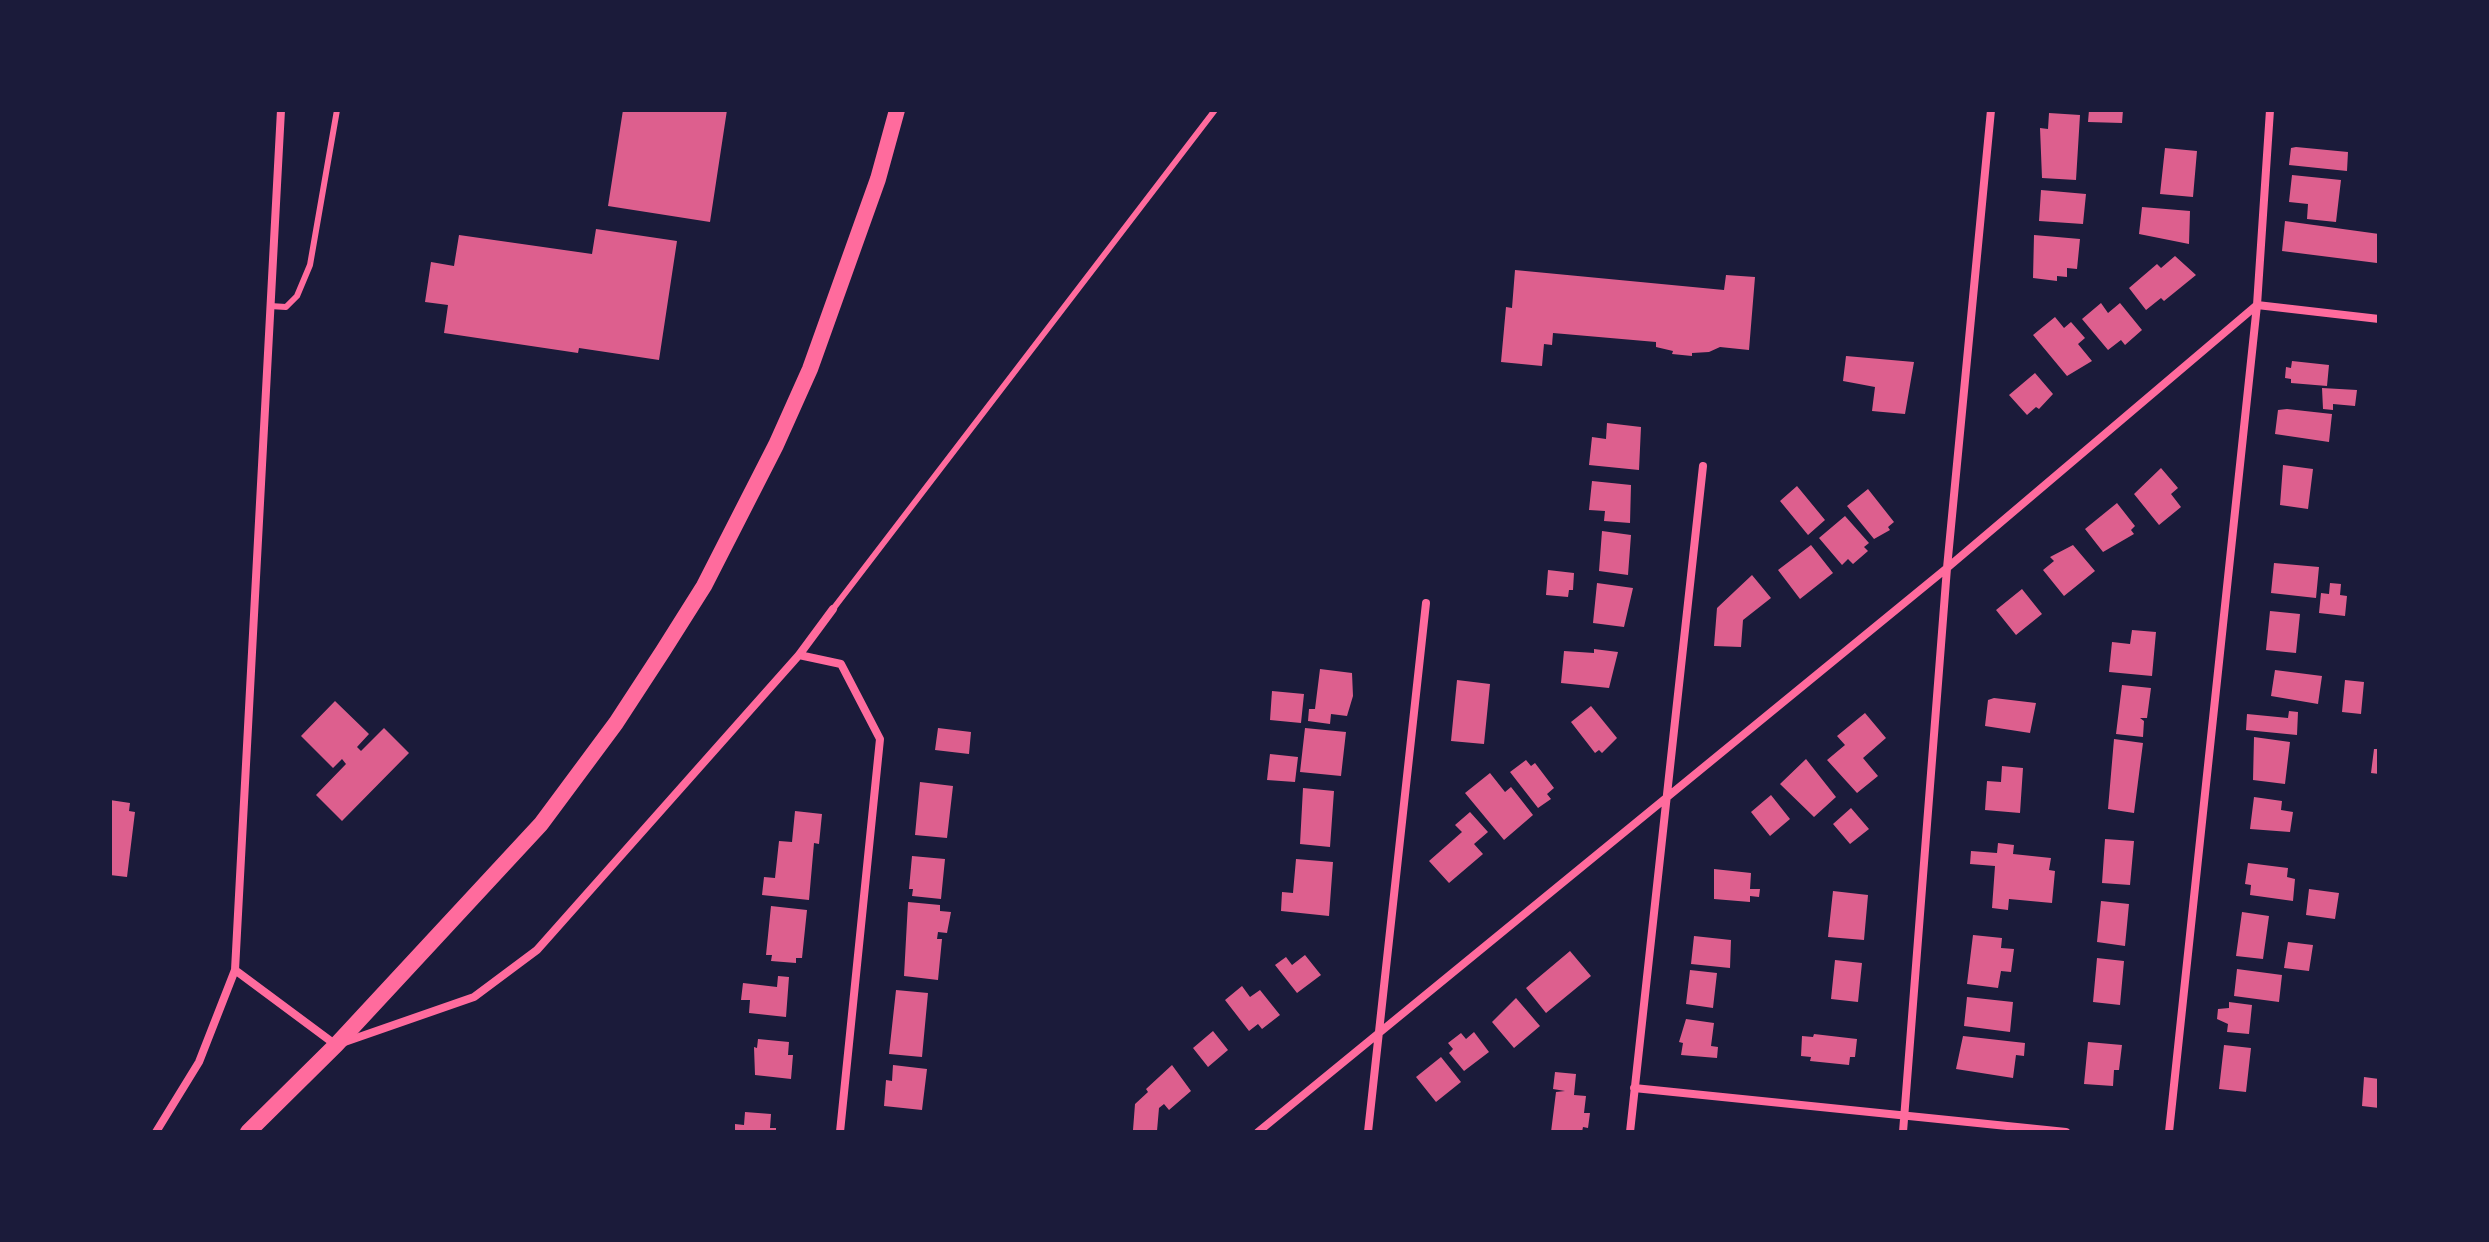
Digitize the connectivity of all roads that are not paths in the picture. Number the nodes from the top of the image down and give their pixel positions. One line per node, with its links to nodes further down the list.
1 (281, 110): 8 (street)
2 (337, 110): 8 (lane)
3 (897, 110): 18 (main road)
4 (1215, 110): 13 (lane)
5 (1991, 110): 11 (street)
6 (2270, 110): 7 (street)
7 (2257, 305): 9 (street); 11 (street); 29 (street)
8 (270, 306): 16 (street)
9 (2379, 319)
10 (1703, 466): 15 (street)
11 (1947, 568): 15 (street); 20 (street)
12 (1426, 603): 17 (street)
13 (833, 609): 14 (street)
14 (799, 655): 18 (street); 23 (street)
15 (1669, 797): 17 (street); 19 (street)
16 (235, 970): 18 (street); 21 (street)
17 (1377, 1036): 24 (street); 25 (street)
18 (336, 1045): 22 (main road)
19 (1634, 1088): 20 (street); 26 (street)
20 (1904, 1116): 27 (street); 28 (street)
21 (156, 1132)
22 (248, 1132)
23 (840, 1132)
24 (1258, 1132)
25 (1368, 1132)
26 (1630, 1132)
27 (1903, 1132)
28 (2066, 1132)
29 (2169, 1132)

